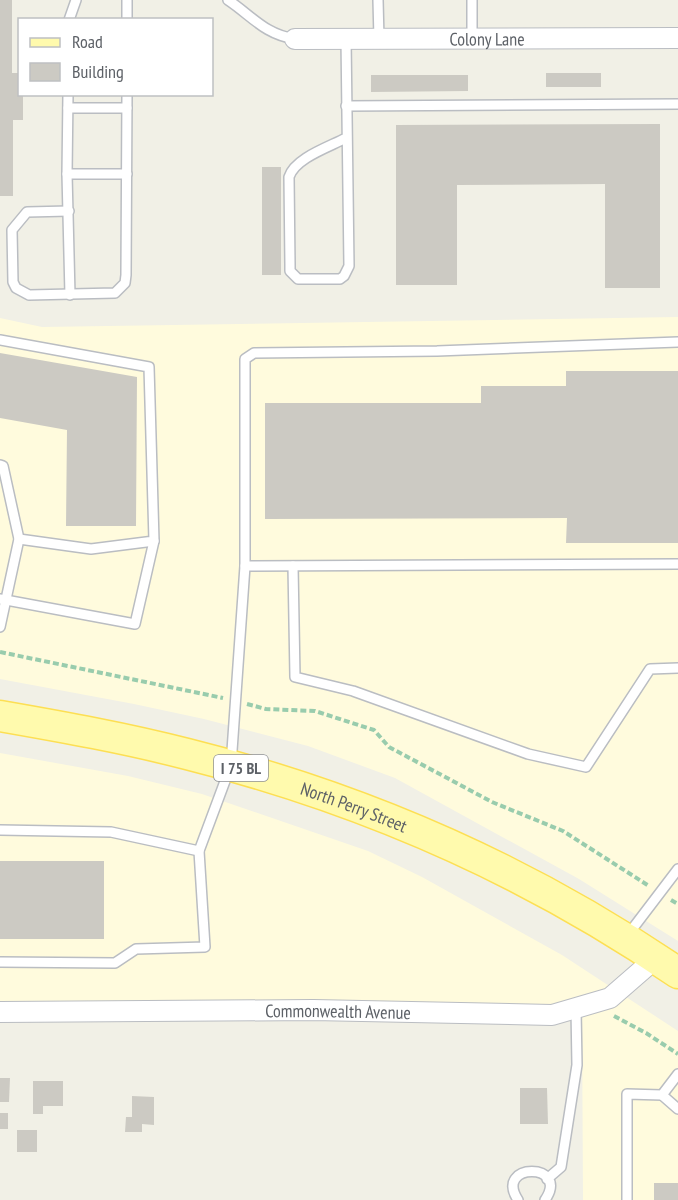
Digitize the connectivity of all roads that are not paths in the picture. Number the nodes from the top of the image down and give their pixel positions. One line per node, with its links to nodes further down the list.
1 (76, 0): 6 (lane)
2 (127, 0): 7 (lane)
3 (228, 0): 10 (lane)
4 (378, 0): 12 (lane)
5 (472, 0): 8 (lane)
6 (70, 18)
7 (127, 18)
8 (472, 38): 9 (street, Colony Lane); 12 (street, Colony Lane)
9 (678, 38)
10 (295, 39): 11 (street, Colony Lane)
11 (346, 39): 12 (street, Colony Lane); 16 (lane)
12 (379, 39)
13 (68, 96): 17 (lane)
14 (127, 96): 18 (lane)
15 (678, 104): 16 (lane)
16 (346, 106): 19 (lane)
17 (68, 108): 18 (lane); 20 (lane)
18 (127, 108): 21 (lane)
19 (346, 138): 19 (lane)
20 (67, 174): 21 (lane); 22 (lane)
21 (127, 174): 23 (lane)
22 (69, 211): 23 (lane); 23 (lane)
23 (70, 295)
24 (0, 340): 28 (lane)
25 (678, 342): 30 (lane)
26 (0, 465): 27 (lane)
27 (19, 539): 28 (lane); 32 (lane)
28 (154, 541): 32 (lane)
29 (678, 564): 31 (lane)
30 (245, 566): 31 (lane); 36 (lane)
31 (293, 566): 34 (lane)
32 (3, 599): 33 (lane)
33 (0, 627)
34 (678, 668)
35 (0, 716): 36 (main road, North Perry Street / I 75 BL)
36 (231, 765): 38 (lane); 40 (main road, North Perry Street / I 75 BL)
37 (0, 830): 38 (lane)
38 (199, 851): 41 (lane)
39 (678, 869): 40 (lane)
40 (626, 938): 42 (main road, North Perry Street / I 75 BL)
41 (0, 962)
42 (667, 965): 43 (street, Commonwealth Avenue)
43 (586, 1006): 44 (street, Commonwealth Avenue); 48 (lane)
44 (0, 1012)
45 (678, 1074): 46 (lane)
46 (662, 1095): 47 (lane); 51 (lane)
47 (678, 1109)
48 (547, 1179): 49 (lane); 50 (lane)
49 (518, 1200)
50 (545, 1200)
51 (627, 1200)

